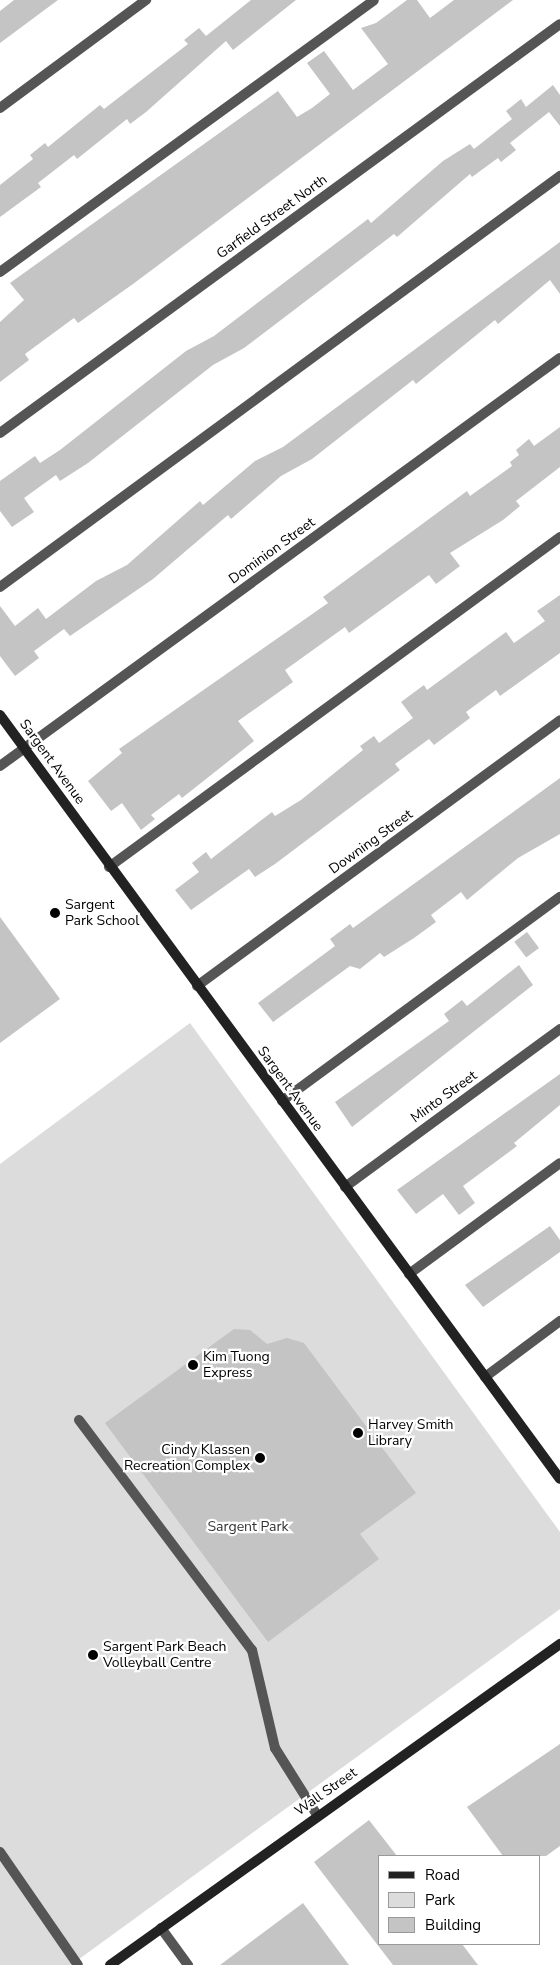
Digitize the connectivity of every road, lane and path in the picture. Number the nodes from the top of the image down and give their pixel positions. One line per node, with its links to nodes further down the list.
1 (146, 0): 4 (street)
2 (374, 0): 6 (street)
3 (560, 24): 8 (street, Garfield Street North)
4 (0, 108)
5 (560, 176): 10 (street)
6 (0, 272)
7 (560, 358): 13 (street, Dominion Street)
8 (0, 433)
9 (560, 537): 15 (street)
10 (0, 587)
11 (0, 715): 13 (main road, Sargent Avenue)
12 (560, 720): 17 (street, Downing Street)
13 (25, 748): 14 (street, Dominion Street); 15 (main road, Sargent Avenue)
14 (0, 766)
15 (109, 866): 17 (main road, Sargent Avenue)
16 (560, 897): 19 (street)
17 (198, 986): 19 (main road, Sargent Avenue)
18 (560, 1029): 21 (street, Minto Street)
19 (282, 1101): 21 (main road, Sargent Avenue)
20 (560, 1163): 22 (street)
21 (345, 1187): 22 (main road, Sargent Avenue)
22 (409, 1274): 24 (main road, Sargent Avenue)
23 (560, 1321): 24 (street)
24 (485, 1377): 26 (main road, Sargent Avenue)
25 (79, 1420): 28 (street)
26 (560, 1479)
27 (560, 1644): 28 (main road, Wall Street)
28 (317, 1815): 30 (main road, Wall Street)
29 (0, 1852): 31 (street)
30 (161, 1928): 32 (main road, Wall Street); 33 (street)
31 (78, 1965)
32 (110, 1965)
33 (188, 1965)

